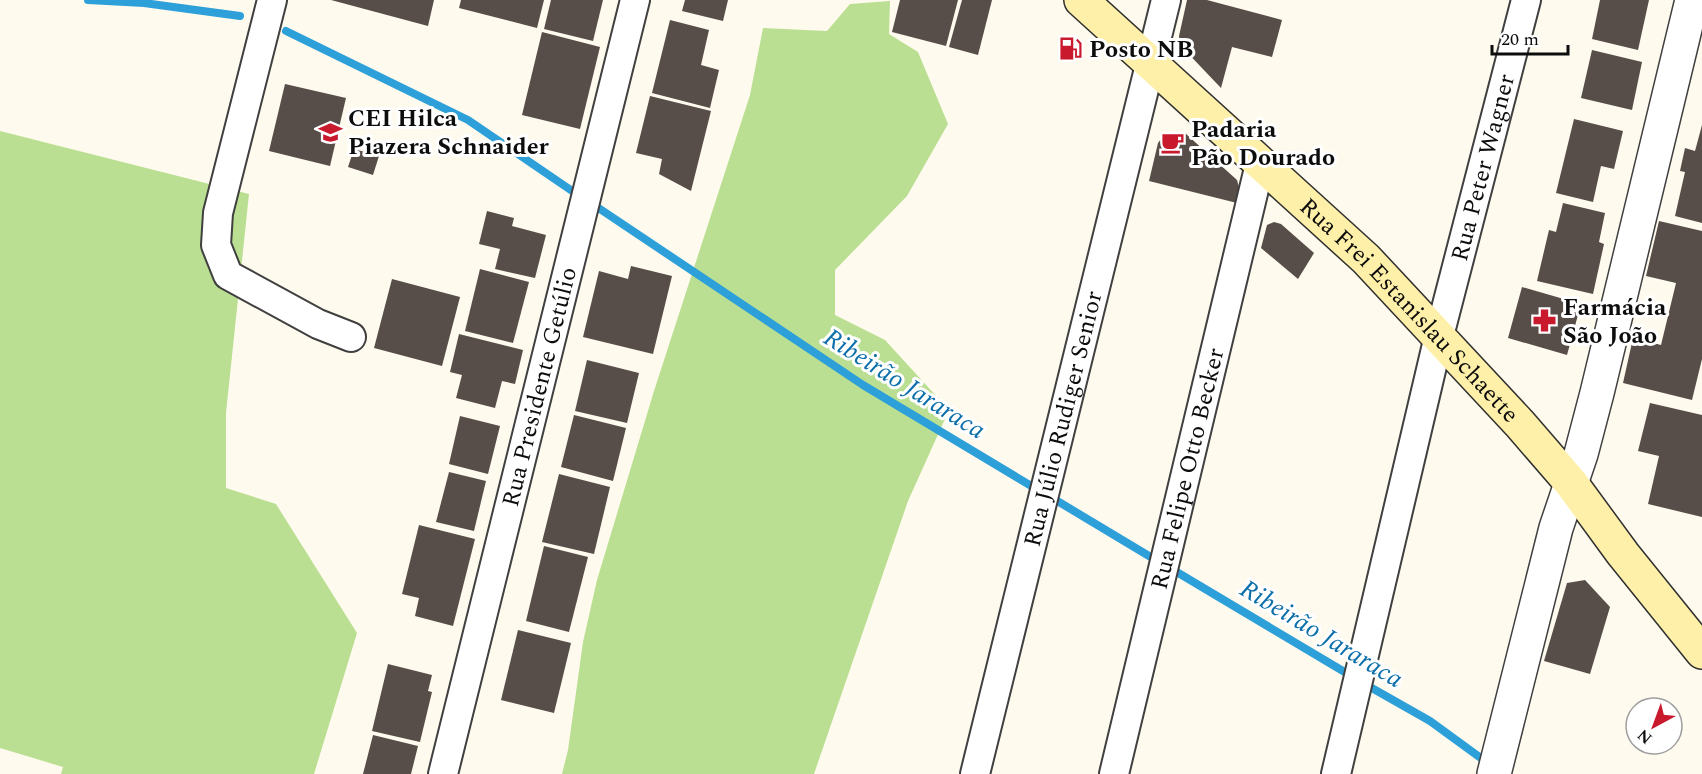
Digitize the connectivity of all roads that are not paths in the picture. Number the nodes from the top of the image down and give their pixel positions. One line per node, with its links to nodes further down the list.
1 (272, 0): 10 (street)
2 (635, 0): 14 (street, Rua Presidente Getúlio)
3 (1081, 0): 7 (main road, Rua Frei Estanislau Schaette)
4 (1166, 0): 7 (street, Rua Júlio Rudiger Senior)
5 (1526, 0): 9 (street, Rua Peter Wagner)
6 (1692, 0): 11 (street)
7 (1150, 63): 8 (main road, Rua Frei Estanislau Schaette); 15 (street, Rua Júlio Rudiger Senior)
8 (1260, 164): 9 (main road, Rua Frei Estanislau Schaette); 16 (street, Rua Felipe Otto Becker)
9 (1439, 336): 11 (main road, Rua Frei Estanislau Schaette); 17 (street, Rua Peter Wagner)
10 (351, 337)
11 (1571, 483): 12 (main road, Rua Frei Estanislau Schaette); 13 (street)
12 (1702, 652)
13 (1498, 760)
14 (442, 774)
15 (975, 774)
16 (1114, 774)
17 (1336, 774)

